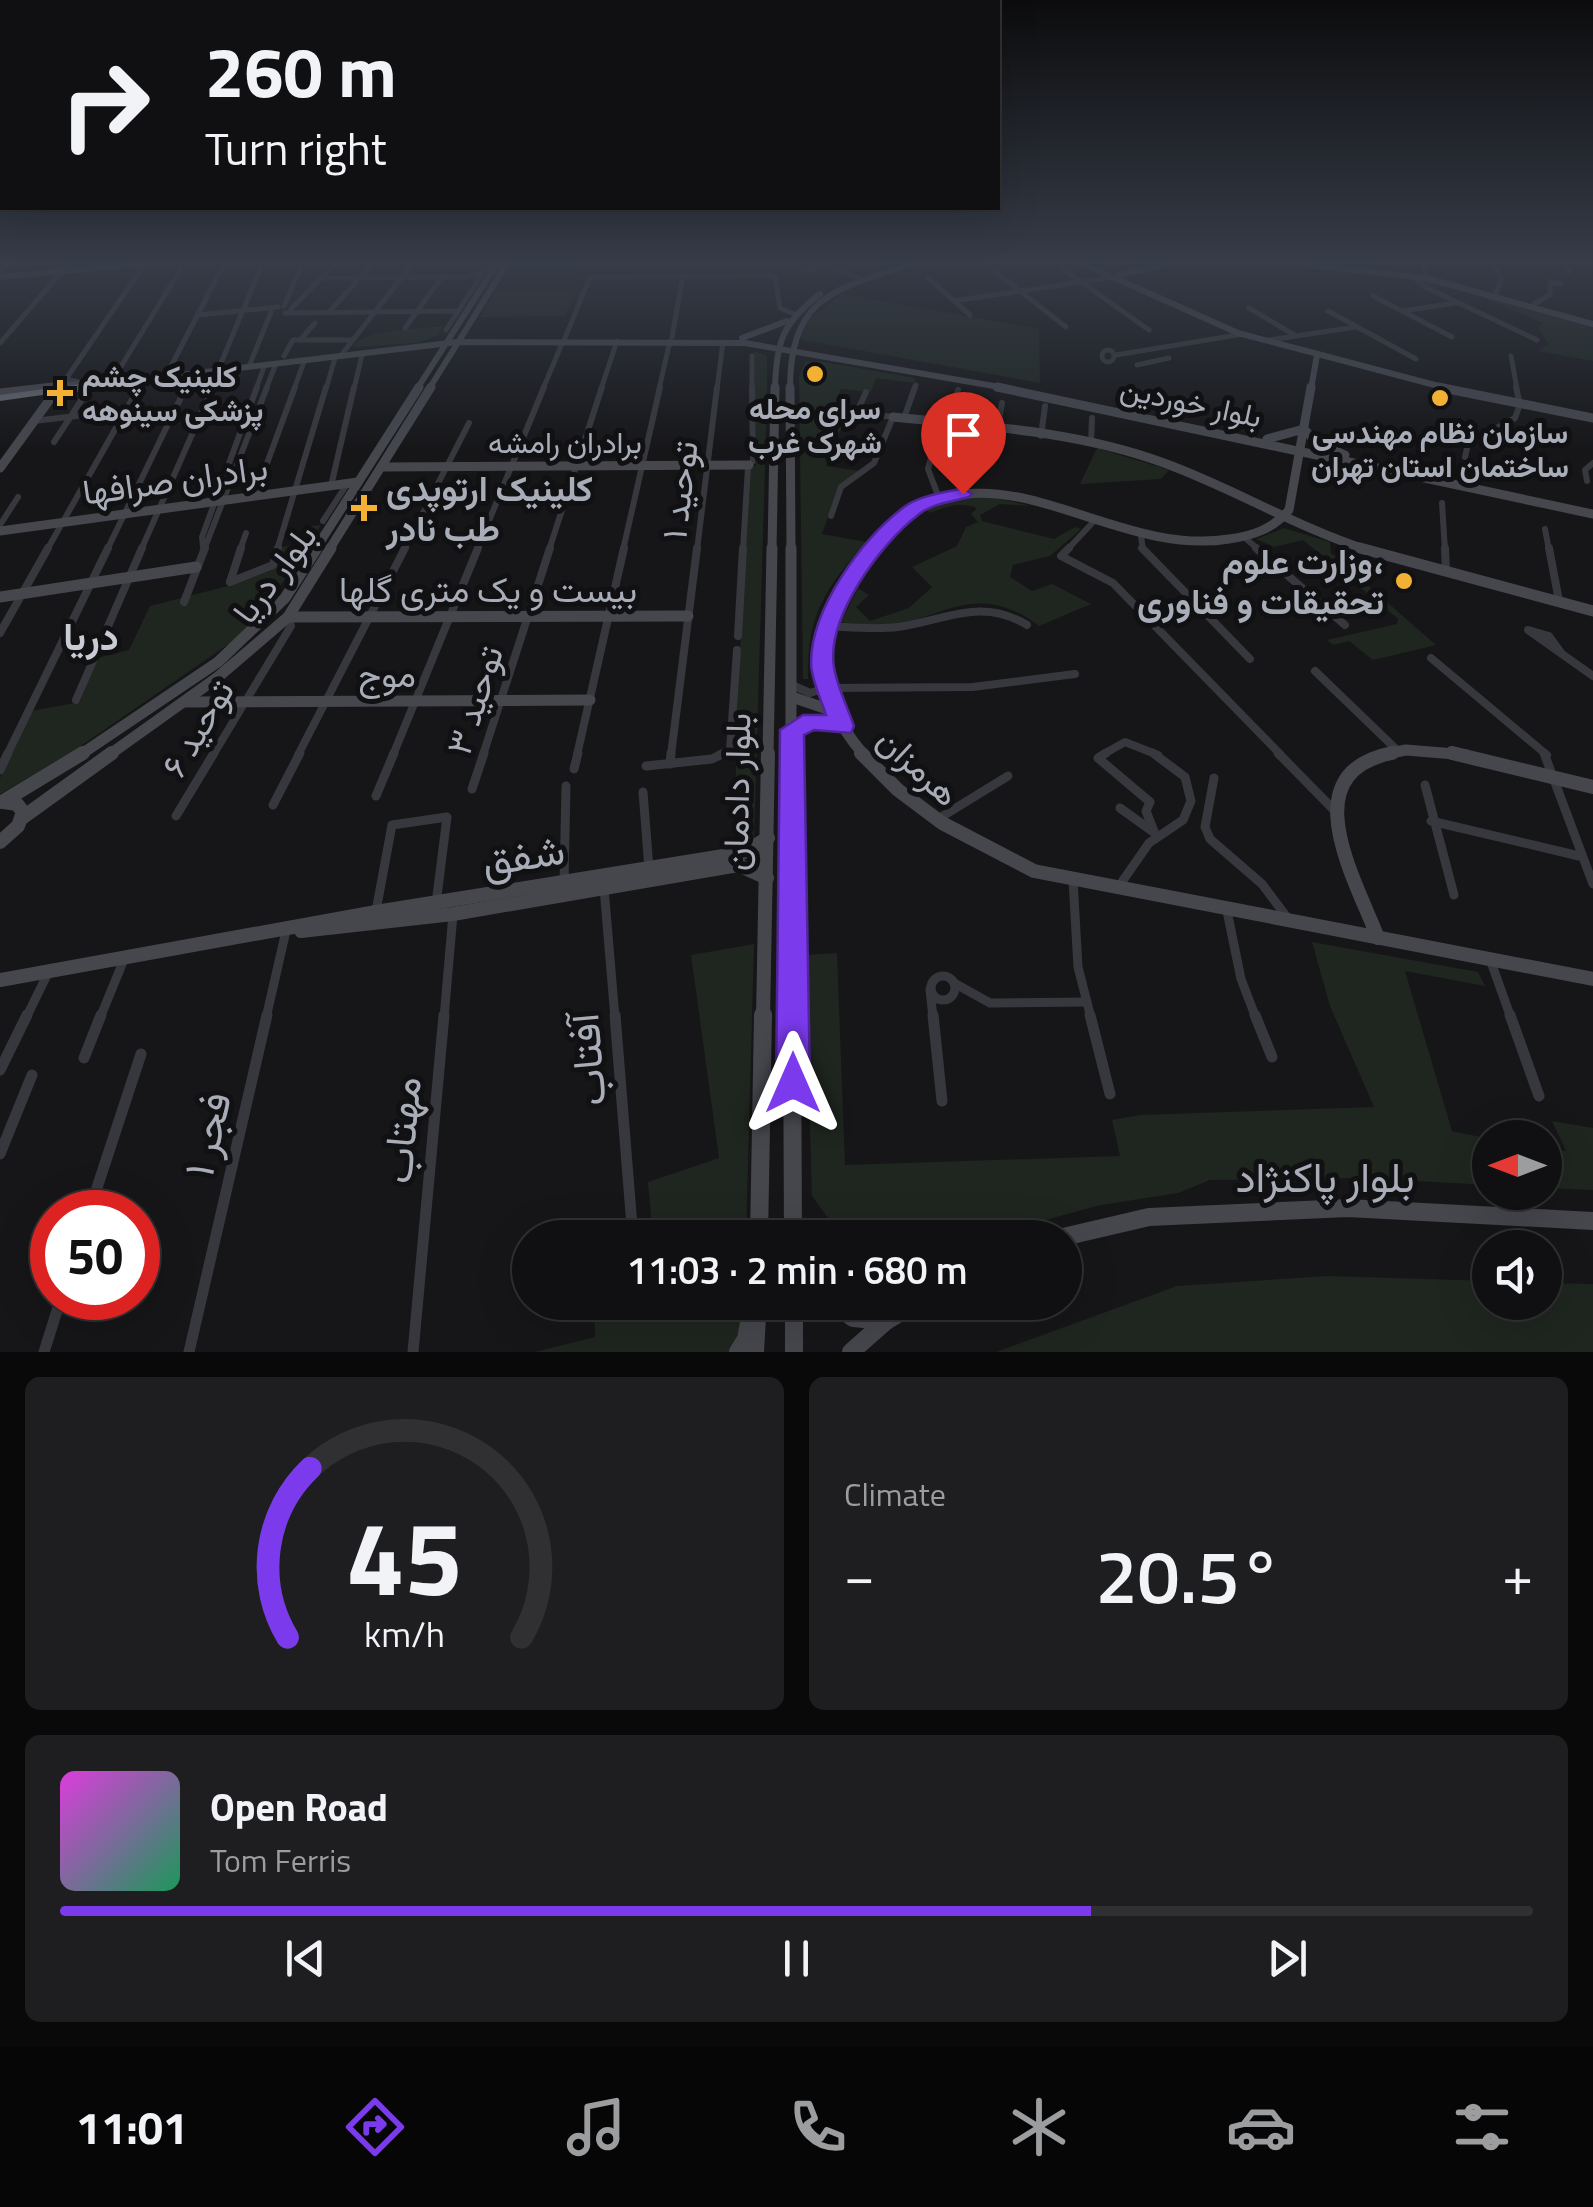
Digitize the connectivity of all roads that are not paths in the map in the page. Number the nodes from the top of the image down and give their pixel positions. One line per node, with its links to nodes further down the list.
1 (103, 325): 69 (street)
2 (146, 325): 63 (street)
3 (193, 325): 64 (street)
4 (237, 325): 62 (street)
5 (266, 325): 57 (street)
6 (312, 325): 34 (street)
7 (364, 325): 35 (street)
8 (407, 325): 25 (street)
9 (457, 325): 30 (main road)
10 (465, 325): 30 (main road)
11 (570, 325): 31 (street)
12 (674, 325): 33 (street)
13 (776, 325): 39 (main road)
14 (789, 325): 43 (main road)
15 (798, 325): 43 (main road)
16 (1063, 325): 23 (street)
17 (1142, 325): 26 (street)
18 (1227, 325): 27 (main road)
19 (1277, 325): 28 (street)
20 (1353, 325): 24 (street)
21 (1429, 325): 29 (street)
22 (1506, 325): 37 (street)
23 (1066, 327)
24 (1356, 327): 28 (street); 54 (street)
25 (405, 328)
26 (1149, 330)
27 (1246, 334): 40 (main road); 45 (street)
28 (1296, 336): 40 (street)
29 (1452, 337)
30 (453, 338): 36 (main road); 36 (main road); 36 (main road); 42 (main road); 42 (main road); 44 (main road); 56 (main road, بلوار دریا); 65 (main road, بلوار دریا)
31 (564, 339): 32 (main road); 36 (main road); 109 (street)
32 (584, 339): 33 (main road); 38 (main road)
33 (671, 339): 38 (main road); 39 (main road); 41 (main road); 106 (street)
34 (300, 340): 35 (street); 49 (street)
35 (352, 340): 50 (street)
36 (495, 340)
37 (1537, 340)
38 (617, 341): 105 (street, توحید ۳)
39 (744, 341): 41 (main road); 43 (main road); 43 (main road)
40 (1267, 341): 48 (main road)
41 (723, 342): 107 (street, توحید ۱)
42 (422, 344): 50 (main road)
43 (782, 348): 47 (main road, بلوار خوردین); 61 (main road, بلوار دادمان); 94 (main road, بلوار خوردین); 99 (main road, بلوار دادمان)
44 (394, 352): 46 (main road); 56 (main road)
45 (1116, 354)
46 (362, 355): 50 (main road); 115 (street)
47 (824, 355): 61 (main road); 94 (main road, بلوار خوردین)
48 (1314, 355): 76 (main road); 89 (main road)
49 (284, 356)
50 (338, 356): 55 (main road); 116 (street)
51 (752, 356): 104 (street)
52 (1511, 356): 76 (street)
53 (1169, 358): 58 (street)
54 (1416, 359)
55 (301, 361): 57 (main road); 59 (main road); 117 (street)
56 (434, 362): 65 (main road, بلوار دریا)
57 (250, 364): 62 (main road)
58 (1138, 364)
59 (275, 366): 60 (main road); 90 (street)
60 (264, 368): 62 (main road); 92 (street)
61 (790, 368): 96 (main road, بلوار دادمان)
62 (219, 370): 64 (main road); 66 (main road); 122 (street)
63 (117, 373)
64 (167, 374): 69 (main road)
65 (432, 374): 111 (main road, بلوار دریا); 114 (main road, بلوار دریا)
66 (192, 375): 67 (main road); 124 (street)
67 (143, 380): 69 (main road); 79 (street)
68 (916, 385): 84 (street)
69 (84, 387): 70 (main road); 73 (highway); 81 (street)
70 (41, 388): 73 (highway)
71 (958, 390): 88 (street)
72 (866, 392): 80 (street)
73 (0, 394)
74 (52, 395): 86 (main road)
75 (1002, 403): 91 (street)
76 (1520, 403): 83 (main road); 100 (street)
77 (1045, 406): 93 (street)
78 (834, 409): 80 (street)
79 (126, 410): 81 (street); 129 (street)
80 (858, 412): 82 (street)
81 (71, 416): 86 (street); 95 (street)
82 (893, 417): 84 (main road); 125 (street)
83 (1593, 417)
84 (904, 418): 88 (main road)
85 (1092, 418): 97 (street)
86 (34, 420): 110 (main road)
87 (469, 423): 108 (street)
88 (944, 423): 91 (main road); 119 (street)
89 (1304, 429): 94 (main road); 98 (main road); 101 (main road)
90 (251, 430): 92 (street); 120 (street)
91 (997, 430): 93 (main road)
92 (241, 431): 120 (street)
93 (1041, 436): 97 (main road)
94 (1263, 440): 98 (main road, بلوار خوردین); 112 (main road)
95 (54, 442)
96 (791, 442): 99 (main road); 102 (main road, بلوار دادمان)
97 (1091, 443): 126 (main road)
98 (1300, 448): 101 (main road, بلوار خوردین); 112 (main road)
99 (775, 451): 102 (main road); 201 (main road, بلوار دادمان)
100 (1465, 457)
101 (1345, 458): 112 (main road); 123 (main road, بلوار خوردین)
102 (791, 459): 165 (main road, بلوار دادمان)
103 (1593, 462): 113 (street)
104 (748, 465): 107 (main road, برادران رامشه); 156 (street)
105 (576, 466): 106 (main road, برادران رامشه); 109 (main road, برادران رامشه); 146 (street, توحید ۳)
106 (642, 466): 107 (main road, برادران رامشه); 147 (street)
107 (707, 466): 148 (street, توحید ۱)
108 (446, 467): 109 (main road, برادران رامشه); 111 (main road, برادران رامشه); 150 (street)
109 (511, 467): 151 (street)
110 (0, 468)
111 (382, 468): 135 (main road, بلوار دریا)
112 (1298, 472): 126 (main road)
113 (1588, 481)
114 (352, 483): 115 (main road, برادران صرافها); 128 (street); 136 (main road, بلوار دریا)
115 (331, 486): 116 (main road, برادران صرافها)
116 (292, 491): 117 (main road, برادران صرافها); 132 (street)
117 (255, 496): 120 (main road, برادران صرافها)
118 (18, 497): 130 (street)
119 (940, 498): 127 (main road, هرمزان); 154 (main road, هرمزان)
120 (220, 501): 122 (main road, برادران صرافها); 137 (street)
121 (1442, 502): 138 (street)
122 (159, 509): 124 (main road, برادران صرافها); 139 (street)
123 (1593, 510)
124 (124, 514): 129 (main road, برادران صرافها); 140 (street)
125 (831, 516)
126 (1282, 519): 134 (main road, هرمزان); 138 (main road)
127 (1094, 520): 133 (main road, هرمزان); 195 (street)
128 (323, 521)
129 (63, 522): 130 (main road, برادران صرافها); 141 (street)
130 (0, 528)
131 (1545, 529): 144 (street)
132 (246, 533)
133 (1140, 536): 134 (main road, هرمزان); 159 (street)
134 (1244, 537): 153 (street)
135 (332, 549): 136 (main road); 149 (main road, بلوار دریا)
136 (317, 550): 184 (main road, بلوار دریا)
137 (196, 567): 139 (main road); 143 (street)
138 (1446, 572): 144 (main road)
139 (130, 577): 140 (main road); 166 (street)
140 (90, 583): 141 (main road); 179 (street)
141 (22, 594): 142 (main road); 155 (street)
142 (0, 597)
143 (184, 602)
144 (1558, 602): 145 (main road)
145 (1593, 610)
146 (528, 616): 147 (main road, بیست و یک متری گلها); 151 (main road, بیست و یک متری گلها); 170 (street, توحید ۳)
147 (608, 616): 148 (main road, بیست و یک متری گلها); 167 (street)
148 (688, 616): 177 (street, توحید ۱)
149 (288, 617): 150 (main road, بیست و یک متری گلها); 171 (main road, بلوار دریا); 172 (street, توحید ۶)
150 (370, 617): 151 (main road, بیست و یک متری گلها); 168 (street)
151 (450, 617): 169 (street)
152 (1027, 625): 154 (street)
153 (1346, 625)
154 (826, 626): 164 (main road, هرمزان)
155 (0, 633)
156 (738, 636)
157 (737, 650): 177 (street)
158 (1562, 654): 158 (street); 163 (street)
159 (1250, 658)
160 (1432, 658): 183 (street)
161 (1315, 671): 176 (street)
162 (1075, 674): 164 (street)
163 (1593, 676)
164 (826, 688): 165 (street); 173 (main road, هرمزان)
165 (792, 691): 173 (main road); 175 (main road, بلوار دادمان)
166 (76, 700)
167 (590, 700): 170 (main road, موج); 180 (street)
168 (326, 701): 169 (main road, موج); 172 (main road, موج); 193 (street)
169 (415, 701): 170 (main road, موج); 190 (street)
170 (500, 701): 188 (street, توحید ۳)
171 (184, 702): 172 (main road, موج); 191 (main road, بلوار دریا)
172 (244, 702): 196 (street, توحید ۶)
173 (836, 712): 174 (main road, هرمزان)
174 (842, 726): 175 (main road); 198 (main road, هرمزان)
175 (792, 730): 239 (main road, بلوار دادمان)
176 (1399, 751): 183 (main road); 195 (main road)
177 (670, 764): 178 (street)
178 (646, 766)
179 (0, 770)
180 (574, 770)
181 (1008, 776): 198 (street)
182 (1214, 778): 216 (street)
183 (1559, 779): 187 (main road); 203 (street)
184 (34, 784): 191 (main road); 192 (main road, بلوار دریا)
185 (1425, 785): 199 (street)
186 (566, 786): 209 (street)
187 (1593, 788)
188 (472, 789)
189 (643, 792): 204 (street)
190 (376, 796)
191 (48, 799): 197 (main road, بلوار دریا)
192 (1, 803): 197 (main road)
193 (273, 804)
194 (1120, 808): 200 (street)
195 (1334, 810): 218 (main road)
196 (176, 816)
197 (22, 818): 202 (main road, بلوار دریا)
198 (934, 821): 206 (main road, هرمزان)
199 (1431, 821): 203 (street); 211 (street)
200 (1155, 834): 200 (street); 210 (street)
201 (768, 838): 204 (main road, شفق); 205 (main road, بلوار دادمان)
202 (4, 841)
203 (1580, 856): 208 (street)
204 (649, 875): 205 (main road, شفق); 207 (main road, شفق)
205 (767, 878): 238 (main road, بلوار دادمان)
206 (1073, 880): 210 (main road, هرمزان); 226 (street)
207 (604, 882): 209 (main road, شفق); 237 (street, آفتاب)
208 (1593, 884)
209 (564, 889): 212 (main road, شفق)
210 (1117, 889): 214 (main road, هرمزان)
211 (1454, 896)
212 (453, 908): 213 (main road, شفق); 250 (street, مهتاب)
213 (435, 910): 215 (main road, شفق); 215 (street); 217 (main road, شفق)
214 (1227, 911): 216 (main road, هرمزان); 228 (street)
215 (376, 912): 217 (main road, شفق)
216 (1292, 924): 218 (main road, هرمزان)
217 (286, 931): 219 (main road, شفق); 249 (street, فجر ۱)
218 (1378, 938): 220 (main road, هرمزان)
219 (125, 957): 221 (main road, شفق); 229 (street)
220 (1490, 959): 222 (main road, هرمزان); 233 (street)
221 (50, 970): 223 (main road, شفق); 230 (street)
222 (1593, 979)
223 (0, 980)
224 (954, 983): 225 (street); 225 (street); 226 (street)
225 (930, 989): 234 (street)
226 (1087, 1002): 232 (street)
227 (141, 1054): 236 (street)
228 (1272, 1056)
229 (84, 1058)
230 (0, 1070)
231 (32, 1075): 235 (street)
232 (1110, 1094)
233 (1539, 1096)
234 (942, 1101)
235 (0, 1154)
236 (96, 1190)
237 (632, 1220)
238 (759, 1220)
239 (793, 1220)
240 (1593, 1221): 241 (main road, بلوار پاکنژاد)
241 (1082, 1233)
242 (54, 1320): 248 (street)
243 (751, 1320): 251 (main road)
244 (755, 1320): 252 (main road)
245 (794, 1320): 253 (main road)
246 (875, 1320): 247 (main road)
247 (886, 1321): 254 (main road)
248 (44, 1352)
249 (189, 1352)
250 (413, 1352)
251 (738, 1352)
252 (756, 1352)
253 (794, 1352)
254 (850, 1352)

